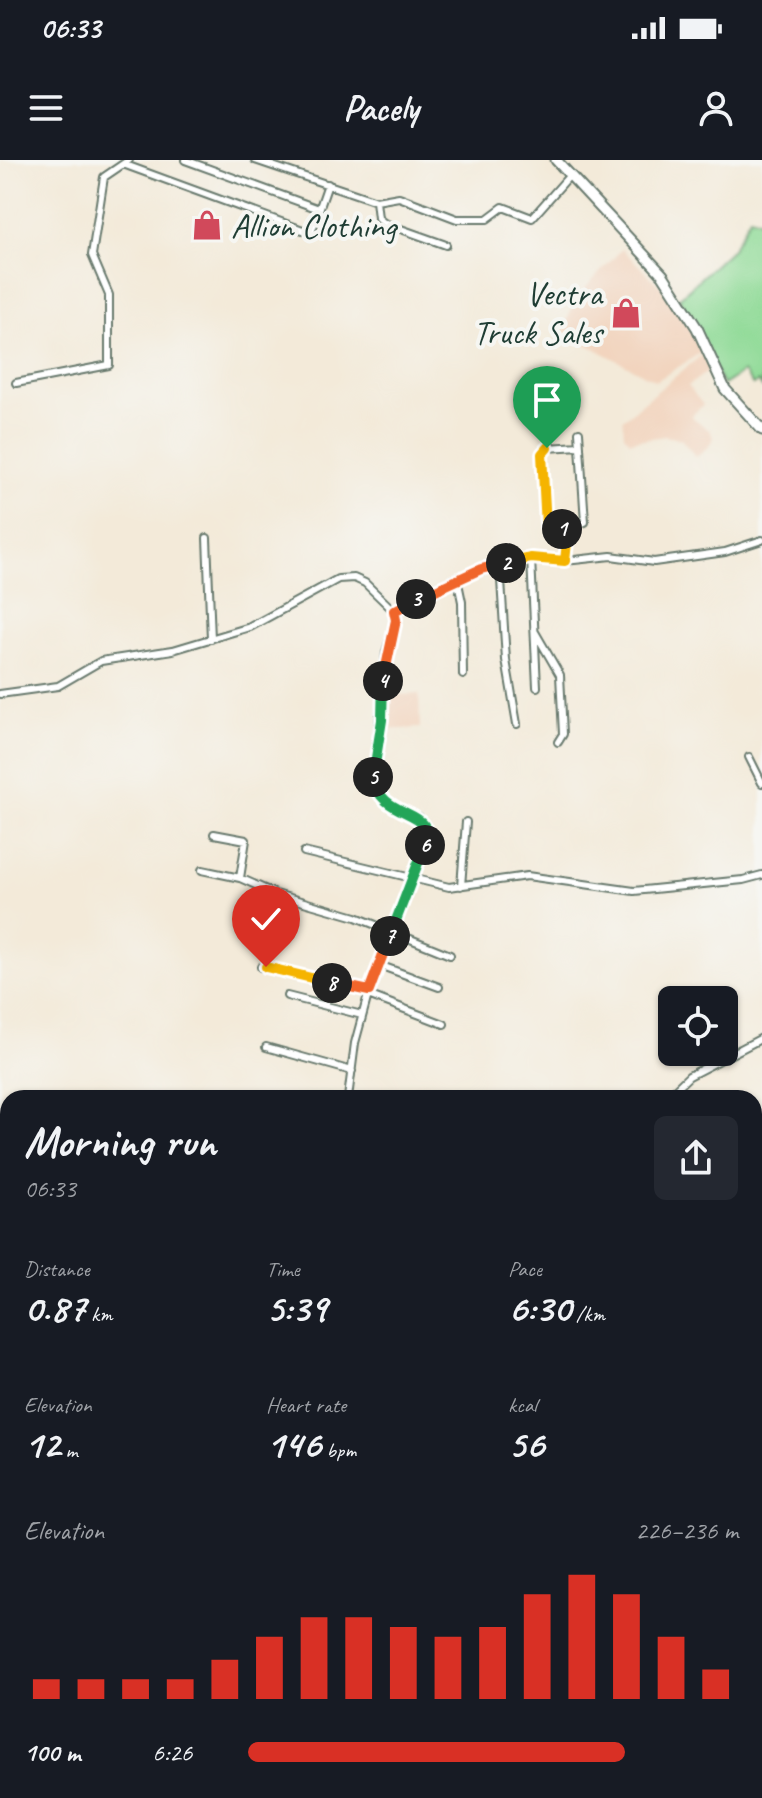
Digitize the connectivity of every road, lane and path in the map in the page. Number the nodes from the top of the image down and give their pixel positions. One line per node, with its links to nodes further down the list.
1 (185, 160): 8 (street)
2 (255, 160): 6 (street)
3 (556, 160): 5 (main road)
4 (126, 162): 8 (street); 10 (street)
5 (570, 175): 7 (street); 11 (main road)
6 (328, 184): 7 (street); 8 (street)
7 (376, 201): 9 (street)
8 (319, 209)
9 (446, 245)
10 (16, 383)
11 (762, 430)
12 (579, 432): 13 (street)
13 (580, 446): 14 (street); 14 (street)
14 (567, 529): 18 (street)
15 (207, 538): 23 (street)
16 (762, 540): 18 (street)
17 (531, 558): 18 (street); 19 (street); 22 (street)
18 (565, 561)
19 (500, 564): 20 (street); 27 (street)
20 (457, 578): 21 (street); 24 (street)
21 (394, 611): 23 (street); 37 (street)
22 (535, 632): 25 (street); 28 (street)
23 (211, 639): 26 (street)
24 (463, 675)
25 (537, 687)
26 (0, 694)
27 (517, 724)
28 (558, 742)
29 (749, 757): 30 (street)
30 (762, 783)
31 (466, 822): 38 (street)
32 (214, 834): 36 (street)
33 (304, 852): 37 (street)
34 (202, 870): 36 (street)
35 (762, 875): 38 (street)
36 (240, 878): 39 (street)
37 (412, 881): 38 (street); 39 (street)
38 (461, 886)
39 (391, 931): 40 (street); 41 (street)
40 (450, 955)
41 (379, 965): 43 (street); 44 (street)
42 (261, 967): 44 (street)
43 (439, 987)
44 (369, 993): 46 (street); 47 (street)
45 (287, 996): 46 (street)
46 (362, 1015): 50 (street)
47 (444, 1024)
48 (762, 1038): 52 (street)
49 (266, 1047): 50 (street)
50 (352, 1071): 51 (street)
51 (349, 1090)
52 (674, 1090)

